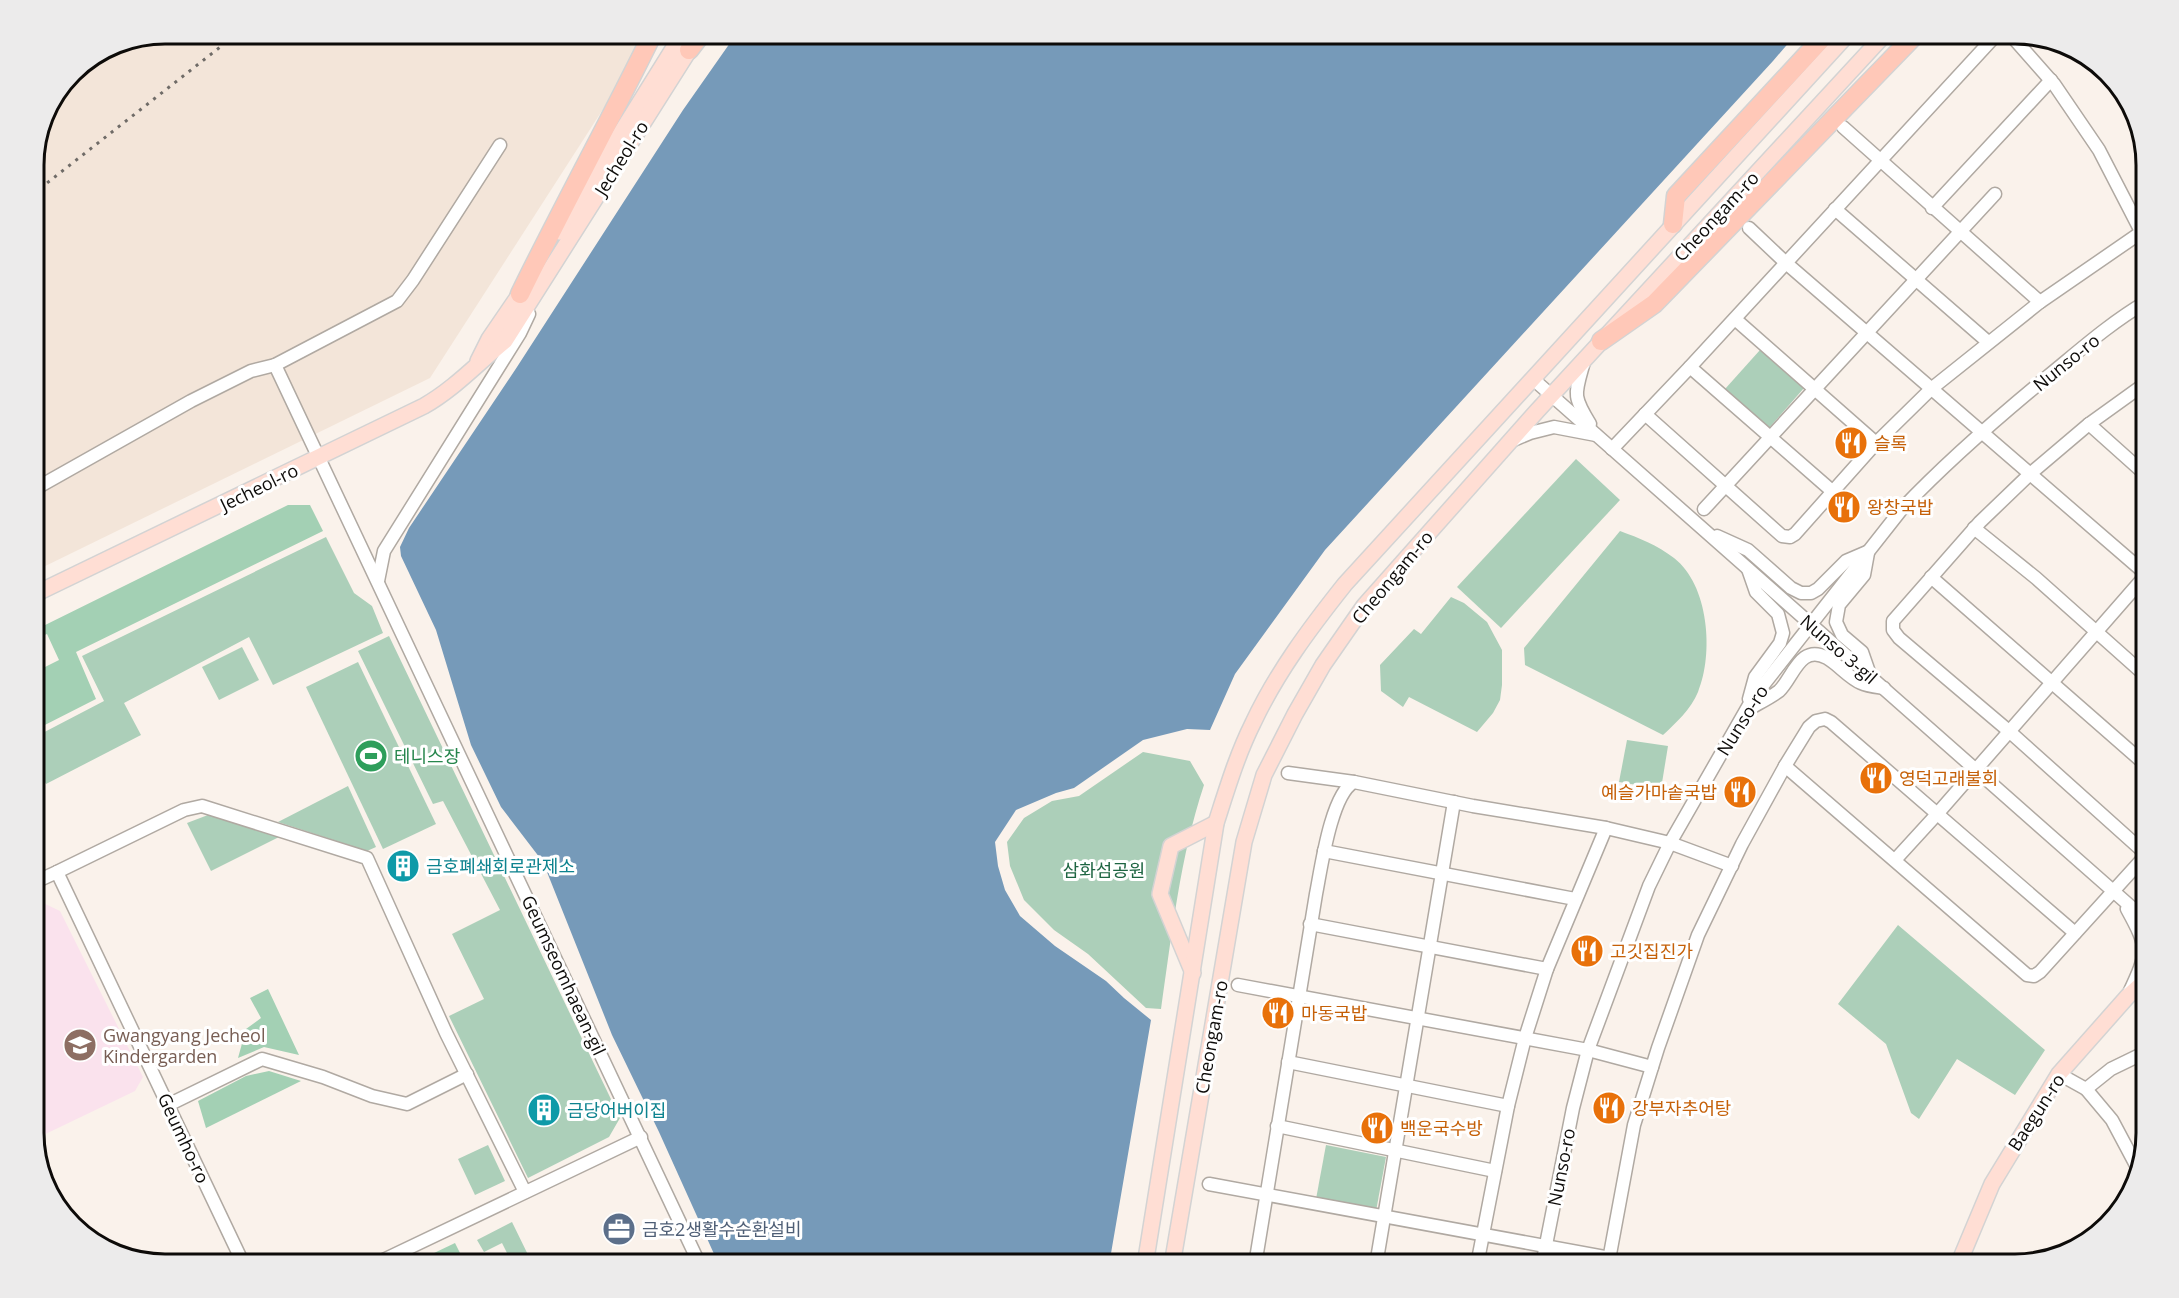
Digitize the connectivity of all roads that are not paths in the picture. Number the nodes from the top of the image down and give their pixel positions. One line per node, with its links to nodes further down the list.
1 (648, 44): 25 (highway)
2 (684, 44): 25 (main road, Jecheol-ro)
3 (684, 44): 23 (main road, Jecheol-ro)
4 (1817, 44): 18 (highway)
5 (1839, 44): 18 (main road, Cheongam-ro)
6 (1876, 44): 30 (main road, Cheongam-ro)
7 (1906, 44): 30 (highway)
8 (1988, 44): 13 (street)
9 (2019, 44): 10 (street)
10 (2050, 81): 15 (street); 17 (street)
11 (1843, 127): 13 (street)
12 (500, 145): 33 (street)
13 (1879, 161): 15 (street); 16 (street)
14 (1995, 194): 20 (street)
15 (1932, 208): 20 (street)
16 (1835, 209): 22 (street); 24 (street)
17 (2135, 217)
18 (1673, 224): 36 (main road, Cheongam-ro)
19 (1749, 228): 22 (street)
20 (1960, 232): 24 (street); 26 (street)
21 (2135, 240): 26 (street)
22 (1786, 263): 28 (street); 29 (street)
23 (551, 269): 34 (main road, Jecheol-ro); 62 (street)
24 (1916, 279): 29 (street); 31 (street)
25 (520, 294): 34 (main road, Jecheol-ro)
26 (2040, 302): 31 (street)
27 (2135, 309): 43 (street, Nunso-ro)
28 (1735, 319): 35 (street); 38 (street)
29 (1866, 333): 37 (street); 38 (street)
30 (1601, 341): 32 (main road, Cheongam-ro)
31 (1988, 342): 37 (street)
32 (1585, 358): 40 (main road, Cheongam-ro); 44 (street)
33 (275, 365): 49 (street, Geumseomhaean-gil); 52 (street)
34 (475, 365): 49 (main road, Jecheol-ro)
35 (1690, 367): 41 (street); 45 (street)
36 (1533, 379): 40 (street, Nunso 3-gil); 80 (main road, Cheongam-ro)
37 (1931, 388): 43 (street); 47 (street)
38 (1814, 389): 45 (street); 47 (street)
39 (2135, 391): 42 (street)
40 (1552, 395): 44 (street, Nunso 3-gil); 46 (main road, Cheongam-ro)
41 (1645, 414): 48 (street); 53 (street)
42 (2090, 424): 50 (street); 51 (street)
43 (1981, 432): 51 (street); 58 (street, Nunso-ro)
44 (1597, 435): 46 (street); 48 (street, Nunso 3-gil)
45 (1770, 437): 53 (street); 54 (street)
46 (1510, 442): 134 (main road, Cheongam-ro)
47 (1876, 443): 54 (street)
48 (1612, 449): 57 (street, Nunso 3-gil)
49 (319, 458): 62 (street, Geumseomhaean-gil); 64 (main road, Jecheol-ro)
50 (2135, 465)
51 (2030, 474): 56 (street); 59 (street)
52 (44, 484)
53 (1725, 486): 54 (street); 55 (street)
54 (1832, 491)
55 (1704, 509)
56 (1974, 528): 61 (street); 66 (street)
57 (1705, 531): 58 (street); 60 (street, Nunso 3-gil)
58 (1868, 552): 65 (street, Nunso-ro); 68 (street)
59 (2135, 566)
60 (1748, 568): 65 (street, Nunso 3-gil); 71 (street)
61 (1931, 577): 69 (street); 72 (street)
62 (378, 581): 120 (street, Geumseomhaean-gil)
63 (2135, 587): 66 (street)
64 (44, 590)
65 (1811, 624): 68 (street, Nunso 3-gil); 71 (street, Nunso-ro)
66 (2096, 630): 67 (street); 69 (street)
67 (2136, 666)
68 (1870, 676): 70 (street, Nunso 3-gil)
69 (2052, 682): 72 (street); 73 (street)
70 (1884, 688): 71 (street); 75 (street, Nunso 3-gil)
71 (1746, 710): 82 (street, Nunso-ro)
72 (2010, 732): 75 (street); 83 (street)
73 (2136, 756)
74 (1785, 766): 79 (street); 85 (street); 86 (street)
75 (1976, 770): 79 (street); 91 (street, Nunso 3-gil)
76 (1288, 773): 77 (street)
77 (1354, 782): 78 (street); 84 (street)
78 (1454, 802): 81 (street); 89 (street)
79 (1938, 813): 85 (street); 98 (street)
80 (1216, 823): 101 (main road, Cheongam-ro); 101 (main road)
81 (1606, 828): 82 (street); 92 (street)
82 (1670, 843): 86 (street); 109 (street, Nunso-ro)
83 (2136, 845)
84 (1324, 851): 89 (street); 96 (street)
85 (1895, 860): 98 (street)
86 (1732, 866): 112 (street)
87 (2136, 866): 91 (street)
88 (57, 872): 90 (street); 113 (street); 117 (street, Geumho-ro)
89 (1442, 873): 92 (street); 99 (street)
90 (44, 878)
91 (2113, 891): 93 (street, Nunso 3-gil); 98 (street)
92 (1575, 899): 100 (street)
93 (2131, 906): 94 (street); 95 (street, Nunso 3-gil); 97 (street)
94 (2136, 908)
95 (2136, 910)
96 (1310, 924): 99 (street); 105 (street)
97 (2136, 925)
98 (2075, 933)
99 (1430, 946): 100 (street); 107 (street)
100 (1547, 969): 108 (street)
101 (1192, 974): 133 (main road, Cheongam-ro)
102 (2136, 979): 106 (street)
103 (1238, 985): 105 (street)
104 (2136, 989): 106 (main road, Baegun-ro)
105 (1299, 996): 107 (street); 111 (street)
106 (2128, 996): 114 (main road, Baegun-ro)
107 (1418, 1018): 108 (street); 115 (street)
108 (1526, 1038): 109 (street); 118 (street)
109 (1588, 1050): 112 (street); 129 (street, Nunso-ro)
110 (2136, 1057): 116 (street)
111 (1288, 1062): 115 (street); 119 (street)
112 (1652, 1067): 140 (street)
113 (467, 1074): 117 (street); 125 (street)
114 (2059, 1074): 116 (street); 141 (main road, Baegun-ro)
115 (1407, 1086): 118 (street); 121 (street)
116 (2086, 1089): 122 (street)
117 (168, 1105): 130 (street, Geumho-ro)
118 (1508, 1106): 123 (street)
119 (1277, 1126): 121 (street); 126 (street)
120 (641, 1137): 125 (street); 132 (street, Geumseomhaean-gil)
121 (1396, 1150): 123 (street); 127 (street)
122 (2132, 1158)
123 (1495, 1171): 128 (street)
124 (1209, 1184): 126 (street)
125 (525, 1192): 131 (street)
126 (1267, 1195): 127 (street); 135 (street)
127 (1384, 1216): 128 (street); 136 (street)
128 (1483, 1234): 129 (street); 137 (street)
129 (1545, 1246): 138 (street, Nunso-ro); 139 (street)
130 (239, 1254)
131 (396, 1254)
132 (695, 1254)
133 (1147, 1254)
134 (1174, 1254)
135 (1257, 1254)
136 (1378, 1254)
137 (1480, 1254)
138 (1544, 1254)
139 (1579, 1254)
140 (1610, 1254)
141 (1963, 1254)

